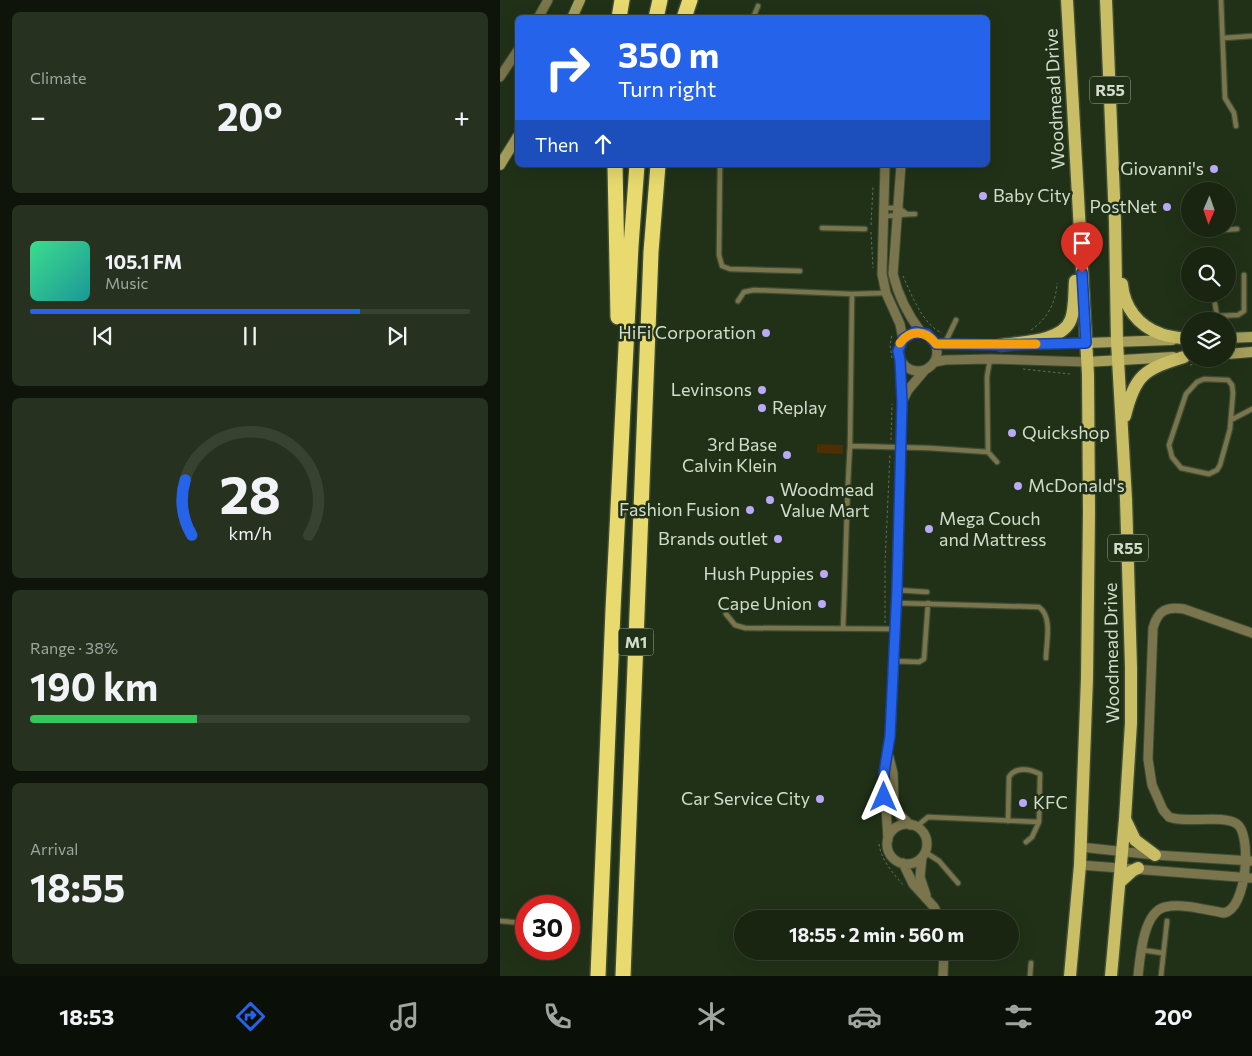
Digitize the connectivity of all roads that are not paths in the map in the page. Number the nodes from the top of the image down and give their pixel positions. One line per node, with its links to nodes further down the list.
1 (548, 0): 11 (street)
2 (580, 0): 12 (main road)
3 (622, 0): 13 (highway)
4 (660, 0): 14 (highway)
5 (683, 0): 15 (highway)
6 (690, 0): 16 (highway)
7 (1068, 0): 37 (main road, Woodmead Drive / R55)
8 (1106, 0): 34 (main road, Woodmead Drive / R55)
9 (1221, 0): 19 (lane)
10 (758, 6): 17 (lane)
11 (540, 15)
12 (573, 15)
13 (620, 15)
14 (657, 15)
15 (680, 15)
16 (685, 15)
17 (754, 15)
18 (1252, 36): 19 (lane)
19 (1224, 38): 22 (lane)
20 (515, 54): 21 (street)
21 (500, 77)
22 (1236, 126)
23 (515, 141): 24 (main road)
24 (500, 165)
25 (615, 167): 68 (highway)
26 (637, 167): 68 (highway, M1)
27 (658, 167): 93 (highway, M1)
28 (720, 167): 38 (lane)
29 (885, 167): 31 (street)
30 (901, 167): 32 (street)
31 (883, 212): 32 (lane); 32 (lane); 40 (street)
32 (901, 213): 33 (lane); 45 (street)
33 (915, 214)
34 (1115, 222): 47 (main road); 52 (main road, Woodmead Drive / R55)
35 (822, 228): 36 (lane)
36 (865, 230)
37 (1079, 236): 53 (main road, Woodmead Drive / R55); 54 (main road)
38 (800, 271)
39 (1244, 275): 43 (lane)
40 (886, 293): 41 (lane); 49 (street)
41 (852, 294): 42 (lane); 70 (lane)
42 (738, 301)
43 (1215, 304)
44 (956, 320): 51 (lane)
45 (921, 332): 49 (street); 51 (street)
46 (1252, 337): 48 (main road)
47 (1181, 338)
48 (1236, 338)
49 (903, 339): 59 (street)
50 (1181, 339): 52 (main road)
51 (943, 341): 54 (street); 62 (street)
52 (1117, 342): 53 (main road); 60 (main road, Woodmead Drive / R55)
53 (1086, 343): 54 (street); 63 (main road, Woodmead Drive / R55)
54 (1001, 345)
55 (1252, 352): 56 (main road)
56 (1236, 356)
57 (990, 359): 62 (street); 63 (street); 72 (lane)
58 (1181, 360): 60 (main road)
59 (896, 361): 64 (street); 65 (street)
60 (1118, 361): 63 (main road); 69 (main road, Woodmead Drive / R55)
61 (1181, 361): 69 (main road)
62 (935, 362): 64 (street)
63 (1087, 362): 91 (main road, Woodmead Drive / R55)
64 (926, 370): 65 (street)
65 (902, 402): 71 (street)
66 (1252, 409): 67 (lane)
67 (1232, 420): 67 (lane)
68 (623, 428): 111 (highway, M1)
69 (1121, 430): 85 (main road, Woodmead Drive / R55)
70 (850, 446): 71 (lane); 79 (lane)
71 (900, 447): 72 (lane); 74 (street)
72 (988, 452): 73 (lane)
73 (997, 462)
74 (897, 590): 75 (lane); 76 (street)
75 (927, 592)
76 (897, 602): 77 (lane); 80 (street)
77 (928, 603): 82 (lane); 83 (lane)
78 (726, 614): 79 (lane)
79 (843, 628): 80 (lane)
80 (896, 629): 83 (street)
81 (1252, 633): 97 (street)
82 (1046, 658)
83 (893, 660): 84 (street)
84 (888, 754): 88 (street); 89 (street)
85 (1125, 819): 92 (main road, Woodmead Drive / R55); 95 (main road)
86 (1008, 821): 87 (lane); 87 (lane); 88 (lane)
87 (1039, 822): 90 (lane)
88 (913, 826): 89 (street); 94 (street)
89 (883, 838): 98 (street)
90 (1026, 842)
91 (1080, 847): 92 (street); 99 (main road, Woodmead Drive / R55)
92 (1121, 852): 95 (street); 100 (main road, Woodmead Drive / R55)
93 (628, 854): 118 (highway, M1); 119 (highway)
94 (923, 854): 98 (street); 105 (lane); 106 (street)
95 (1155, 855): 96 (street)
96 (1187, 857): 97 (street); 102 (street)
97 (1249, 860): 103 (street)
98 (903, 863): 106 (street)
99 (1080, 865): 100 (street); 122 (main road, Woodmead Drive / R55)
100 (1121, 867): 101 (street); 104 (main road, Woodmead Drive / R55)
101 (1138, 868): 102 (street); 104 (main road)
102 (1186, 873): 103 (street)
103 (1248, 877): 112 (street)
104 (1120, 882): 123 (main road, Woodmead Drive / R55)
105 (958, 883)
106 (928, 900): 107 (street)
107 (934, 910)
108 (500, 921): 110 (lane)
109 (1167, 921): 113 (lane)
110 (515, 922)
111 (600, 931): 116 (highway); 117 (highway, M1)
112 (1142, 950): 113 (lane); 124 (street)
113 (1163, 953): 125 (lane)
114 (944, 960): 120 (street)
115 (1031, 964): 121 (lane)
116 (593, 976)
117 (598, 976)
118 (623, 976)
119 (631, 976)
120 (943, 976)
121 (1030, 976)
122 (1070, 976)
123 (1111, 976)
124 (1138, 976)
125 (1161, 976)

